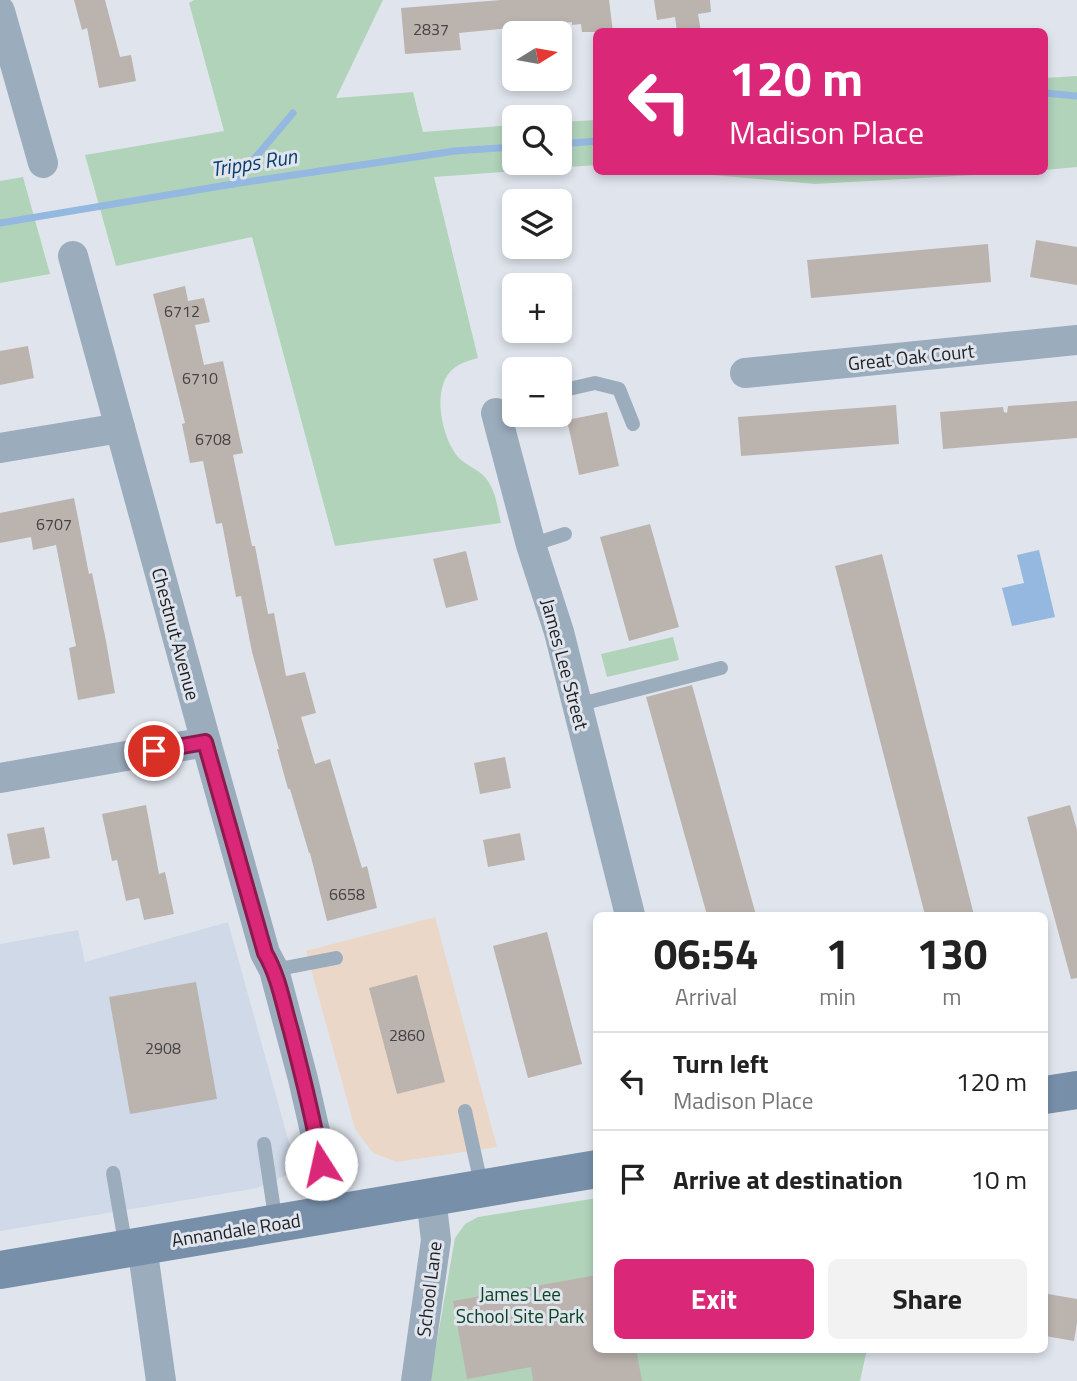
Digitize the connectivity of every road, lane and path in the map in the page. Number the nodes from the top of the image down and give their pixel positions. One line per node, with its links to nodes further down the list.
1 (0, 11): 2 (street)
2 (43, 163)
3 (73, 256): 9 (street, Chestnut Avenue)
4 (1077, 340): 5 (street, Great Oak Court)
5 (745, 373)
6 (572, 388): 8 (lane)
7 (501, 411): 12 (street, James Lee Street)
8 (633, 424)
9 (120, 428): 10 (street); 15 (street, Chestnut Avenue)
10 (0, 448)
11 (565, 534): 12 (lane)
12 (531, 545): 14 (street, James Lee Street)
13 (721, 668): 14 (lane)
14 (577, 705): 17 (street, James Lee Street)
15 (205, 742): 16 (street); 19 (street, Chestnut Avenue)
16 (0, 778)
17 (623, 901)
18 (336, 958): 19 (lane)
19 (274, 970): 28 (street, Chestnut Avenue)
20 (1077, 1090): 21 (main road)
21 (1048, 1095)
22 (465, 1111): 26 (lane)
23 (264, 1144): 29 (lane)
24 (593, 1170): 26 (main road, Annandale Road)
25 (113, 1173): 30 (lane)
26 (482, 1190): 27 (main road, Annandale Road)
27 (430, 1198): 28 (main road, Annandale Road); 33 (street, School Lane)
28 (329, 1214): 29 (main road, Annandale Road)
29 (276, 1224): 30 (main road, Annandale Road)
30 (134, 1247): 31 (main road, Annandale Road); 32 (street)
31 (0, 1270)
32 (161, 1381)
33 (416, 1381)

